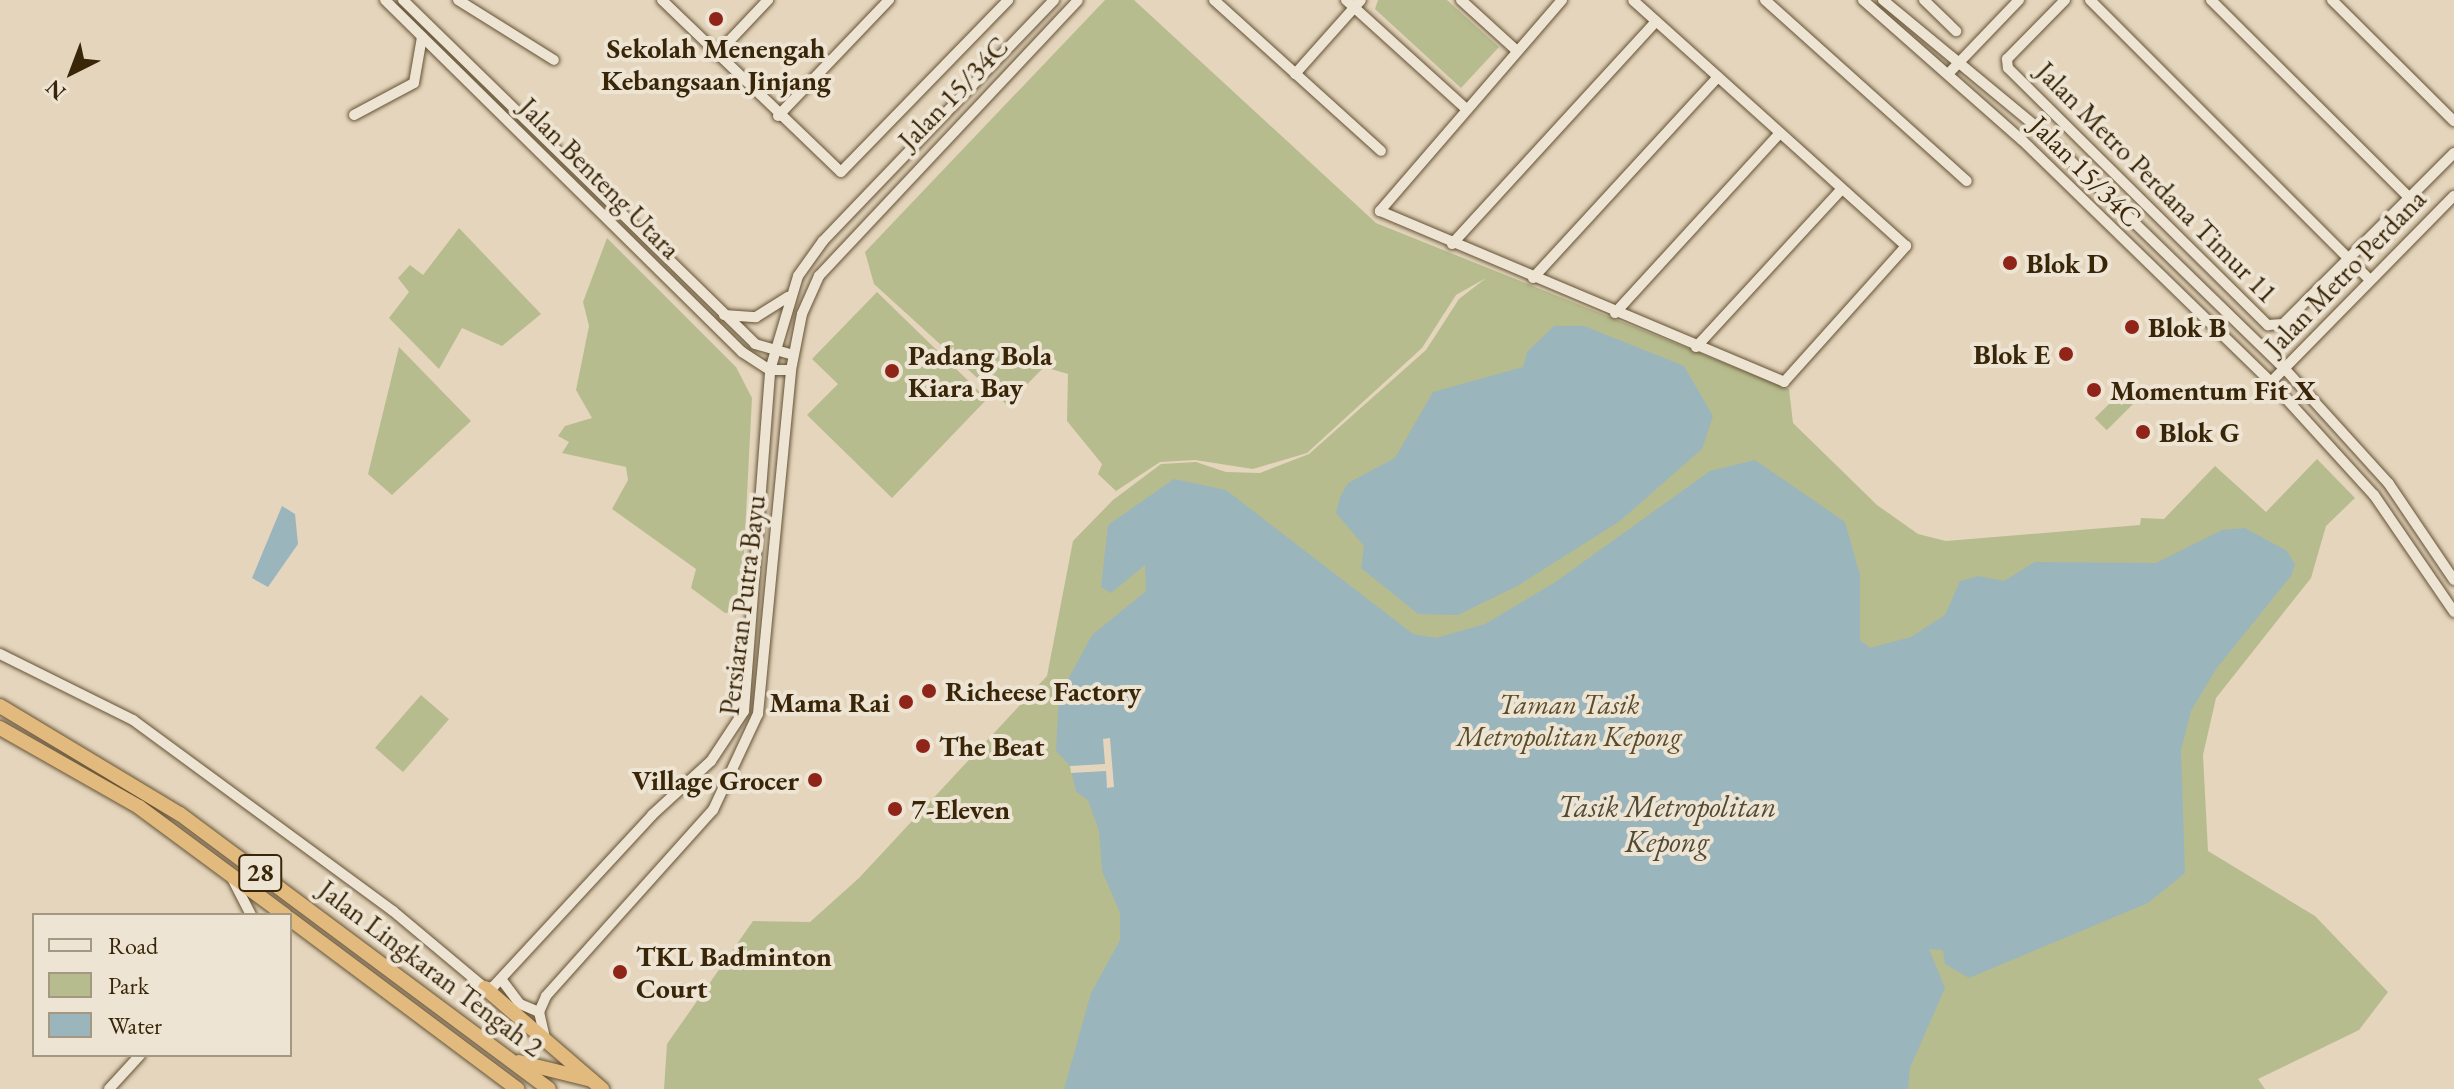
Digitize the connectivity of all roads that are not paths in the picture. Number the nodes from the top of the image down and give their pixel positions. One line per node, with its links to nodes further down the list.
1 (385, 0): 26 (street, Jalan Benteng Utara)
2 (458, 0): 29 (street)
3 (662, 0): 28 (street)
4 (768, 0): 28 (street)
5 (889, 0): 36 (street)
6 (1008, 0): 36 (street)
7 (1054, 0): 45 (street, Jalan 15/34C)
8 (1078, 0): 46 (street, Jalan 15/34C)
9 (1214, 0): 31 (street)
10 (1461, 0): 27 (street)
11 (1562, 0): 27 (street)
12 (1633, 0): 24 (street)
13 (1765, 0): 41 (street)
14 (1863, 0): 32 (street, Jalan 15/34C)
15 (1883, 0): 30 (street, Jalan 15/34C)
16 (1924, 0): 25 (street)
17 (2019, 0): 30 (street)
18 (2065, 0): 48 (street, Jalan Metro Perdana Timur 11)
19 (2090, 0): 48 (street)
20 (2211, 0): 44 (street)
21 (2332, 0): 37 (street)
22 (410, 2): 53 (street, Jalan Benteng Utara)
23 (1354, 3): 31 (street); 34 (street)
24 (1656, 21): 33 (street); 47 (street)
25 (1956, 31)
26 (422, 35): 35 (street); 58 (street, Jalan Benteng Utara)
27 (1517, 51): 34 (street)
28 (716, 55): 36 (street)
29 (554, 60)
30 (1958, 64): 32 (street); 57 (street, Jalan 15/34C)
31 (1295, 74): 39 (street)
32 (1948, 74): 60 (street, Jalan 15/34C)
33 (1718, 77): 38 (street); 49 (street)
34 (1466, 109): 47 (street)
35 (354, 115)
36 (778, 116)
37 (2454, 121)
38 (1780, 133): 42 (street); 52 (street)
39 (1381, 151)
40 (2454, 153): 44 (street)
41 (1967, 181)
42 (1842, 189): 54 (street); 54 (street)
43 (2454, 196): 50 (street, Jalan Metro Perdana)
44 (2410, 198): 48 (street)
45 (852, 210): 51 (street, Persiaran Putra Bayu)
46 (865, 221): 56 (street, Persiaran Putra Bayu)
47 (1452, 244): 49 (street)
48 (2349, 258): 50 (street)
49 (1533, 278): 52 (street)
50 (2370, 280): 57 (street, Jalan Metro Perdana)
51 (789, 297): 53 (street); 55 (street, Persiaran Putra Bayu)
52 (1615, 313): 54 (street)
53 (724, 315): 55 (street, Jalan Benteng Utara)
54 (1696, 347)
55 (774, 352): 56 (street, Jalan Benteng Utara); 58 (street, Persiaran Putra Bayu)
56 (793, 355): 59 (street, Persiaran Putra Bayu)
57 (2284, 368): 60 (street, Jalan Metro Perdana); 61 (street, Jalan 15/34C)
58 (770, 370): 59 (street); 70 (street, Persiaran Putra Bayu)
59 (791, 370): 72 (street, Persiaran Putra Bayu)
60 (2271, 382): 62 (street, Jalan 15/34C)
61 (2454, 580)
62 (2454, 612)
63 (0, 654): 71 (street)
64 (0, 706): 75 (highway, Jalan Lingkaran Tengah 2 / 28)
65 (0, 728): 66 (highway, Jalan Lingkaran Tengah 2 / 28)
66 (230, 874): 67 (street); 68 (highway, Jalan Lingkaran Tengah 2 / 28)
67 (250, 913)
68 (282, 913)
69 (293, 923): 78 (highway, Jalan Lingkaran Tengah 2 / 28)
70 (501, 979): 71 (street, Persiaran Putra Bayu); 72 (street)
71 (485, 988): 73 (highway)
72 (539, 1012): 73 (street)
73 (545, 1038): 76 (highway)
74 (138, 1057): 77 (street)
75 (509, 1059): 76 (highway); 79 (highway, Jalan Lingkaran Tengah 2 / 28)
76 (597, 1085)
77 (109, 1089)
78 (517, 1089)
79 (549, 1089)

